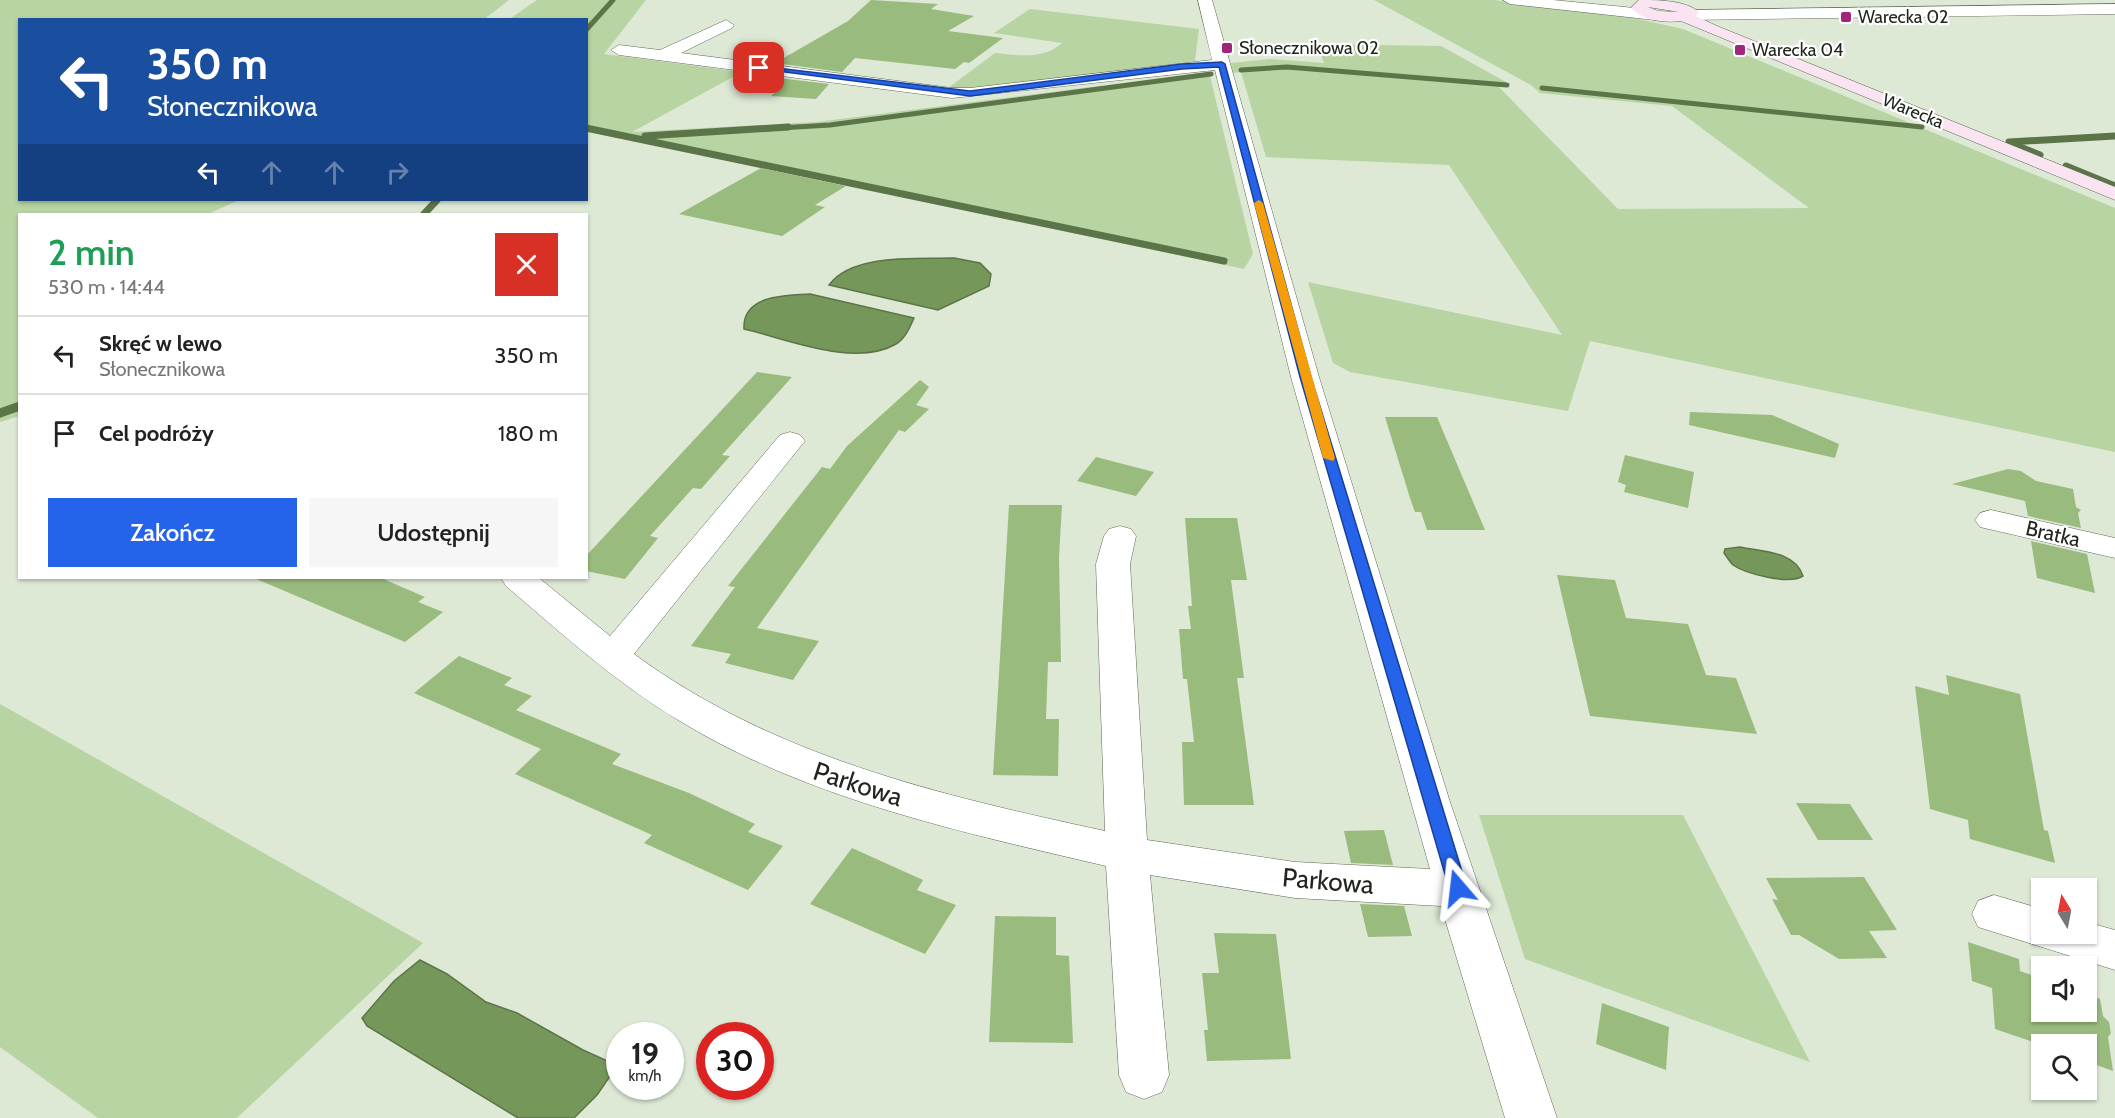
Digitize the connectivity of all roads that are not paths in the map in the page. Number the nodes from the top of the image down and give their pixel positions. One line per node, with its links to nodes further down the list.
1 (1205, 0): 14 (street)
2 (1510, 0): 4 (street)
3 (1640, 4): 4 (street); 5 (street, Warecka)
4 (1587, 9): 5 (street)
5 (1662, 9): 8 (street); 11 (street, Warecka)
6 (2115, 9): 7 (street)
7 (2087, 10): 8 (street); 9 (street)
8 (1687, 14): 11 (street, Warecka)
9 (2115, 19)
10 (726, 25): 13 (street)
11 (1710, 29): 15 (street, Warecka)
12 (619, 50): 13 (street)
13 (663, 55): 14 (street)
14 (1222, 64): 23 (street)
15 (2115, 194)
16 (790, 441): 21 (street)
17 (1991, 520): 19 (street, Bratka)
18 (1120, 536): 22 (street)
19 (2115, 548)
20 (519, 579): 21 (street, Parkowa)
21 (613, 656): 22 (street, Parkowa)
22 (1127, 854): 23 (street, Parkowa); 28 (street)
23 (1458, 888): 29 (street)
24 (1994, 914): 25 (street)
25 (2031, 925)
26 (2095, 944): 27 (street)
27 (2115, 950)
28 (1144, 1075)
29 (1531, 1118)

